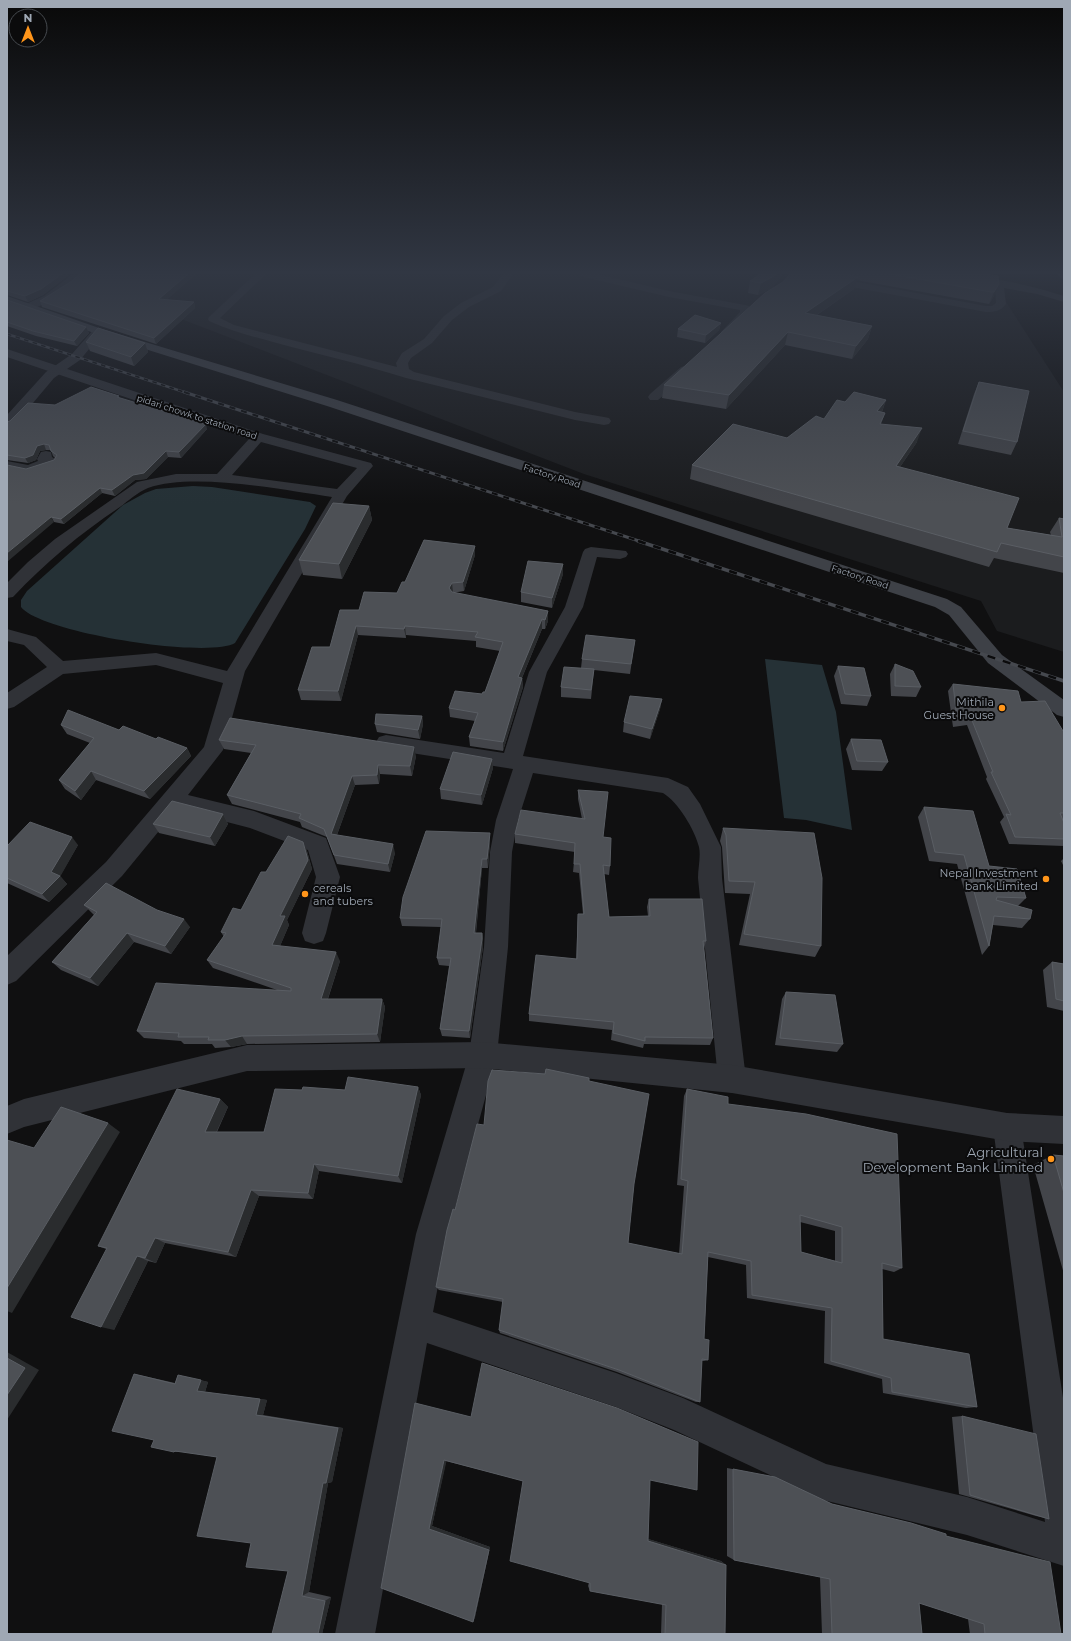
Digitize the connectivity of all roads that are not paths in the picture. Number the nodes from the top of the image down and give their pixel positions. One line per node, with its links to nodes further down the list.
1 (81, 351): 7 (street)
2 (162, 351): 23 (main road, Factory Road)
3 (316, 351): 8 (street)
4 (414, 351): 8 (street)
5 (7, 353): 7 (street, pidari chowk to station road)
6 (692, 364): 9 (street)
7 (56, 370): 11 (street); 12 (street, pidari chowk to station road)
8 (410, 375): 10 (street)
9 (654, 397)
10 (604, 421)
11 (7, 422)
12 (258, 437): 15 (street); 16 (street, pidari chowk to station road)
13 (46, 455): 14 (street)
14 (7, 465)
15 (221, 479): 16 (street); 18 (street)
16 (341, 494): 21 (street)
17 (620, 554): 25 (street)
18 (7, 593)
19 (7, 635): 20 (street)
20 (59, 668): 21 (street); 22 (street)
21 (233, 679): 26 (street)
22 (7, 702)
23 (1064, 710)
24 (371, 740): 25 (street)
25 (518, 763): 29 (street); 30 (street)
26 (172, 799): 27 (street); 28 (street)
27 (314, 933)
28 (7, 973)
29 (483, 1055): 30 (street); 31 (street); 34 (street)
30 (732, 1079): 32 (street)
31 (7, 1120)
32 (1007, 1127): 33 (street); 35 (street)
33 (1064, 1130)
34 (414, 1322): 36 (street); 37 (street)
35 (1064, 1525)
36 (1064, 1547)
37 (355, 1634)

